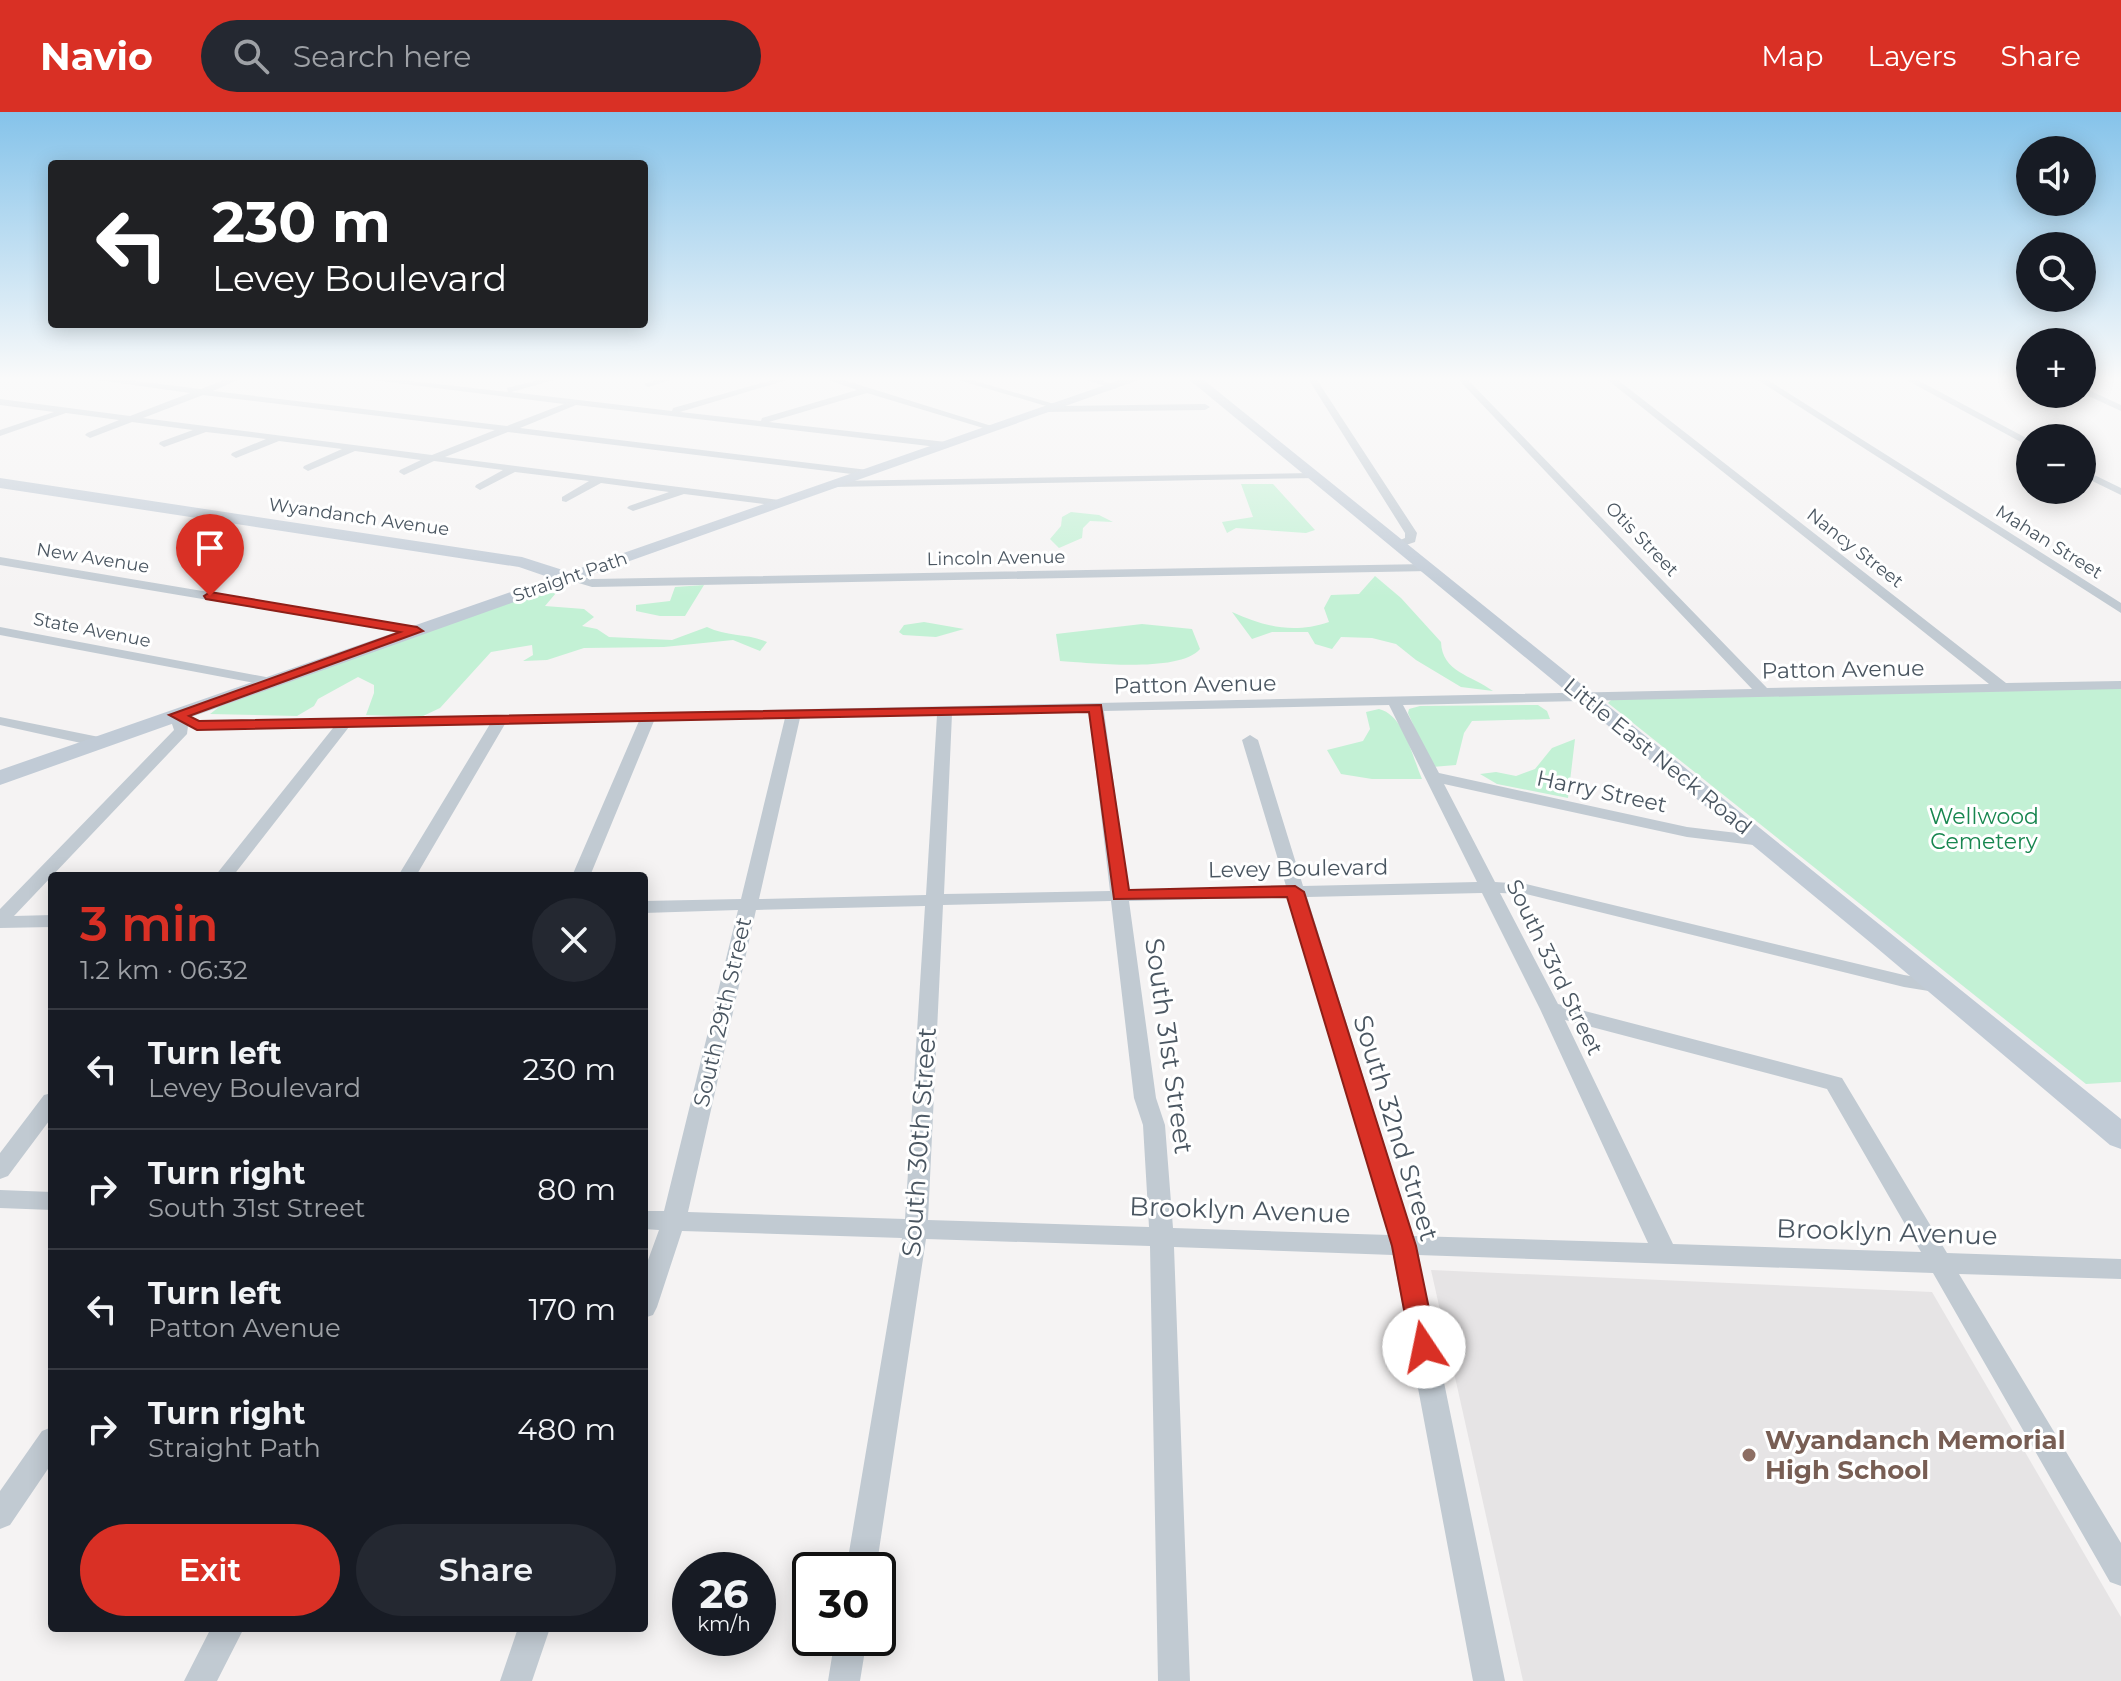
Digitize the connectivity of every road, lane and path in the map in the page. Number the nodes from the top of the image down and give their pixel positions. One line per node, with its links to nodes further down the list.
1 (248, 450): 12 (street)
2 (349, 450): 14 (street)
3 (372, 450): 13 (street)
4 (453, 450): 13 (street)
5 (682, 450): 17 (street)
6 (931, 450): 17 (main road, Straight Path)
7 (1281, 450): 18 (main road, Little East Neck Road)
8 (1358, 450): 29 (street)
9 (1530, 450): 39 (street, Otis Street)
10 (1701, 450): 38 (street, Nancy Street)
11 (1872, 450): 33 (street, Mahan Street)
12 (236, 455)
13 (433, 458): 15 (street); 16 (street)
14 (308, 468)
15 (515, 468): 20 (street); 23 (street)
16 (404, 472)
17 (868, 473): 22 (main road, Straight Path)
18 (1313, 476): 22 (street); 29 (main road, Little East Neck Road)
19 (2096, 479): 25 (street)
20 (599, 480): 24 (street); 26 (street)
21 (0, 483): 32 (main road, Wyandanch Avenue)
22 (832, 484): 27 (main road, Straight Path)
23 (480, 487)
24 (685, 490): 27 (street); 28 (street)
25 (2121, 492)
26 (566, 499)
27 (779, 503): 32 (main road, Straight Path)
28 (633, 508)
29 (1397, 544): 31 (main road, Little East Neck Road)
30 (0, 561): 35 (street, New Avenue)
31 (1426, 568): 32 (street, Lincoln Avenue); 40 (main road, Little East Neck Road)
32 (568, 578): 35 (main road, Straight Path)
33 (2121, 609)
34 (0, 631): 36 (street, State Avenue)
35 (417, 631): 36 (main road, Straight Path)
36 (271, 682): 44 (main road, Straight Path)
37 (2121, 685): 38 (street, Patton Avenue)
38 (2003, 688): 39 (street, Patton Avenue)
39 (1763, 692): 40 (street, Patton Avenue)
40 (1585, 697): 41 (street, Patton Avenue); 54 (main road, Little East Neck Road)
41 (1395, 703): 42 (street, Patton Avenue); 52 (street, South 33rd Street)
42 (1096, 708): 43 (street, Patton Avenue); 60 (street, South 31st Street)
43 (945, 711): 45 (street, Patton Avenue); 61 (street, South 30th Street)
44 (176, 715): 49 (street, Patton Avenue); 51 (main road, Straight Path); 64 (street)
45 (793, 715): 46 (street, Patton Avenue); 62 (street, South 29th Street)
46 (648, 717): 48 (street, Patton Avenue); 57 (street)
47 (0, 721): 51 (street)
48 (499, 721): 49 (street, Patton Avenue); 56 (street)
49 (345, 723): 55 (street)
50 (1250, 740): 59 (street, South 32nd Street)
51 (99, 742): 53 (main road, Straight Path)
52 (1433, 777): 54 (street, Harry Street); 58 (street, South 33rd Street)
53 (0, 778)
54 (1762, 841): 66 (main road, Little East Neck Road)
55 (227, 872)
56 (409, 872)
57 (583, 872)
58 (1489, 887): 59 (street, Levey Boulevard); 66 (street, Levey Boulevard); 67 (street, South 33rd Street)
59 (1295, 892): 60 (street, Levey Boulevard); 77 (street, South 32nd Street)
60 (1121, 896): 61 (street, Levey Boulevard); 76 (street, South 31st Street)
61 (934, 900): 62 (street, Levey Boulevard); 75 (street, South 30th Street)
62 (747, 905): 63 (street, Levey Boulevard); 74 (street, South 29th Street)
63 (648, 907)
64 (0, 921): 65 (street)
65 (48, 921)
66 (1941, 987): 69 (main road, Little East Neck Road)
67 (1550, 1009): 78 (street, South 33rd Street); 79 (street)
68 (48, 1106): 70 (street)
69 (2121, 1137)
70 (0, 1170)
71 (0, 1199): 72 (street)
72 (48, 1201)
73 (648, 1220): 74 (street, Brooklyn Avenue)
74 (674, 1220): 75 (street, Brooklyn Avenue); 81 (street, South 29th Street)
75 (916, 1228): 76 (street, Brooklyn Avenue); 84 (street, South 30th Street)
76 (1162, 1237): 77 (street, Brooklyn Avenue); 92 (street, South 31st Street)
77 (1404, 1246): 78 (street, Brooklyn Avenue); 93 (street, South 32nd Street)
78 (1666, 1255): 79 (street, Brooklyn Avenue)
79 (1940, 1264): 80 (street, Brooklyn Avenue); 85 (street)
80 (2121, 1269)
81 (648, 1295)
82 (48, 1446): 83 (street)
83 (0, 1515)
84 (864, 1552)
85 (2121, 1571)
86 (226, 1632): 89 (street)
87 (533, 1632): 90 (street)
88 (848, 1656): 91 (street)
89 (200, 1681)
90 (516, 1681)
91 (844, 1681)
92 (1174, 1681)
93 (1489, 1681)

